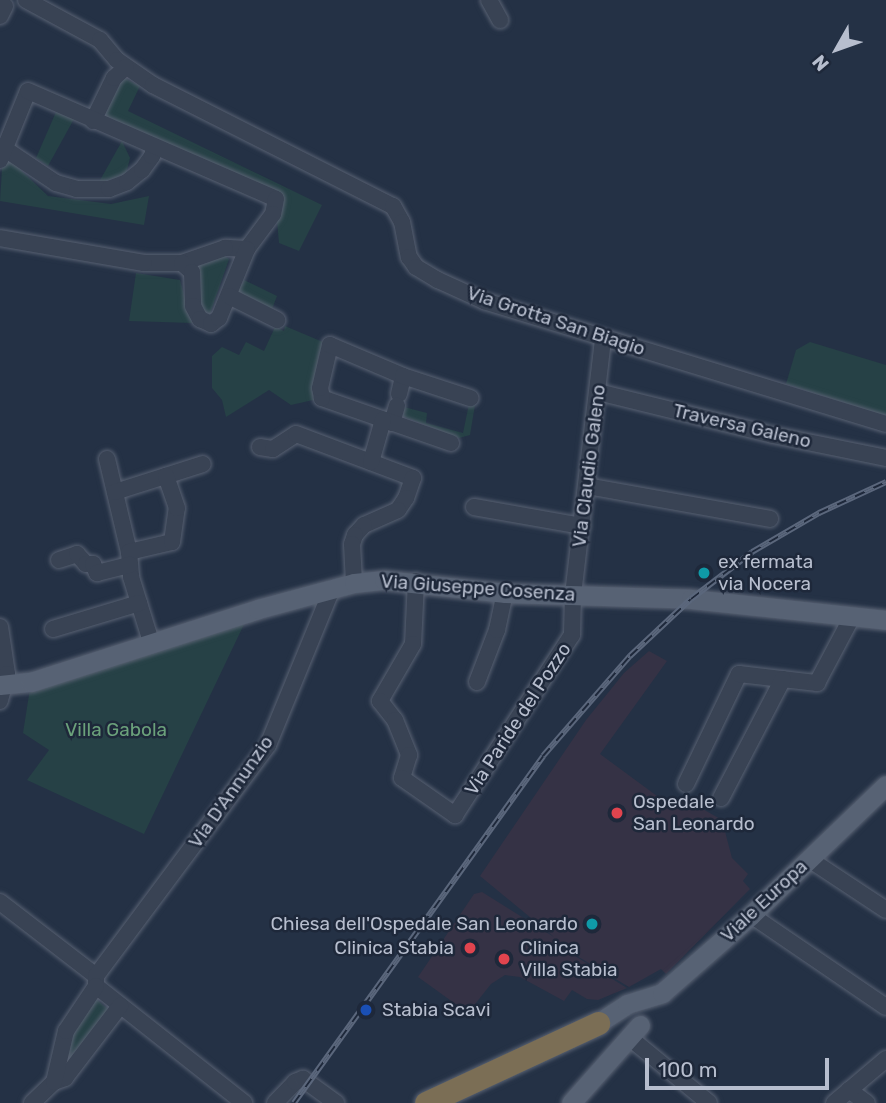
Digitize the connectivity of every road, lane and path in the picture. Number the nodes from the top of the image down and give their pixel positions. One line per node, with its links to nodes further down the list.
1 (26, 0): 4 (street, Via Grotta San Biagio)
2 (489, 0): 3 (street)
3 (500, 20)
4 (126, 67): 5 (street); 13 (street, Via Grotta San Biagio)
5 (93, 121): 6 (street); 7 (street)
6 (155, 147): 7 (street); 9 (street)
7 (2, 155)
8 (0, 238): 10 (street)
9 (247, 248): 10 (street); 11 (street)
10 (182, 263): 11 (street)
11 (229, 296): 12 (street)
12 (277, 320)
13 (603, 338): 15 (street, Via Claudio Galeno); 18 (street, Via Grotta San Biagio)
14 (402, 376): 16 (street); 17 (street); 17 (street)
15 (598, 392): 21 (street, Traversa Galeno); 26 (street, Via Claudio Galeno)
16 (470, 398)
17 (388, 422): 19 (street); 23 (street)
18 (886, 424)
19 (451, 443)
20 (260, 447): 23 (street)
21 (886, 458)
22 (107, 459): 27 (street)
23 (371, 462): 34 (street)
24 (203, 464): 25 (street)
25 (166, 476): 27 (street); 31 (street)
26 (587, 485): 29 (street); 30 (street, Via Claudio Galeno)
27 (115, 492): 31 (street)
28 (474, 507): 30 (street)
29 (770, 519)
30 (582, 526): 37 (street, Via Claudio Galeno)
31 (129, 558): 32 (street); 38 (street)
32 (59, 560)
33 (416, 581): 34 (main road, Via Giuseppe Cosenza); 36 (main road, Via Giuseppe Cosenza); 37 (street, Via Paride del Pozzo)
34 (354, 583): 35 (main road, Via Giuseppe Cosenza)
35 (332, 589): 43 (main road, Via Giuseppe Cosenza); 54 (street, Via D'Annunzio)
36 (505, 593): 37 (main road, Via Giuseppe Cosenza); 45 (street)
37 (573, 595): 39 (main road, Via Giuseppe Cosenza)
38 (139, 603): 42 (street); 43 (street)
39 (852, 617): 40 (main road, Via Giuseppe Cosenza); 44 (street)
40 (886, 620)
41 (0, 627): 46 (street)
42 (53, 629)
43 (152, 645): 46 (main road, Via Giuseppe Cosenza)
44 (783, 679): 47 (street); 49 (street)
45 (477, 682)
46 (2, 690)
47 (686, 784)
48 (886, 785): 50 (main road, Viale Europa)
49 (721, 798)
50 (809, 859): 52 (street); 53 (main road, Viale Europa)
51 (0, 902): 54 (street)
52 (886, 910)
53 (751, 915): 56 (street); 57 (main road, Viale Europa)
54 (96, 981): 55 (street); 60 (street, Via D'Annunzio)
55 (120, 1006): 60 (street); 63 (street)
56 (886, 1007)
57 (632, 1019): 58 (main road); 67 (main road); 68 (street)
58 (598, 1023): 66 (highway)
59 (886, 1059): 61 (street)
60 (54, 1082): 62 (street)
61 (849, 1090): 69 (street); 70 (street)
62 (32, 1103)
63 (244, 1103)
64 (275, 1103): 65 (street)
65 (336, 1103)
66 (426, 1103)
67 (570, 1103)
68 (709, 1103)
69 (834, 1103)
70 (867, 1103)

